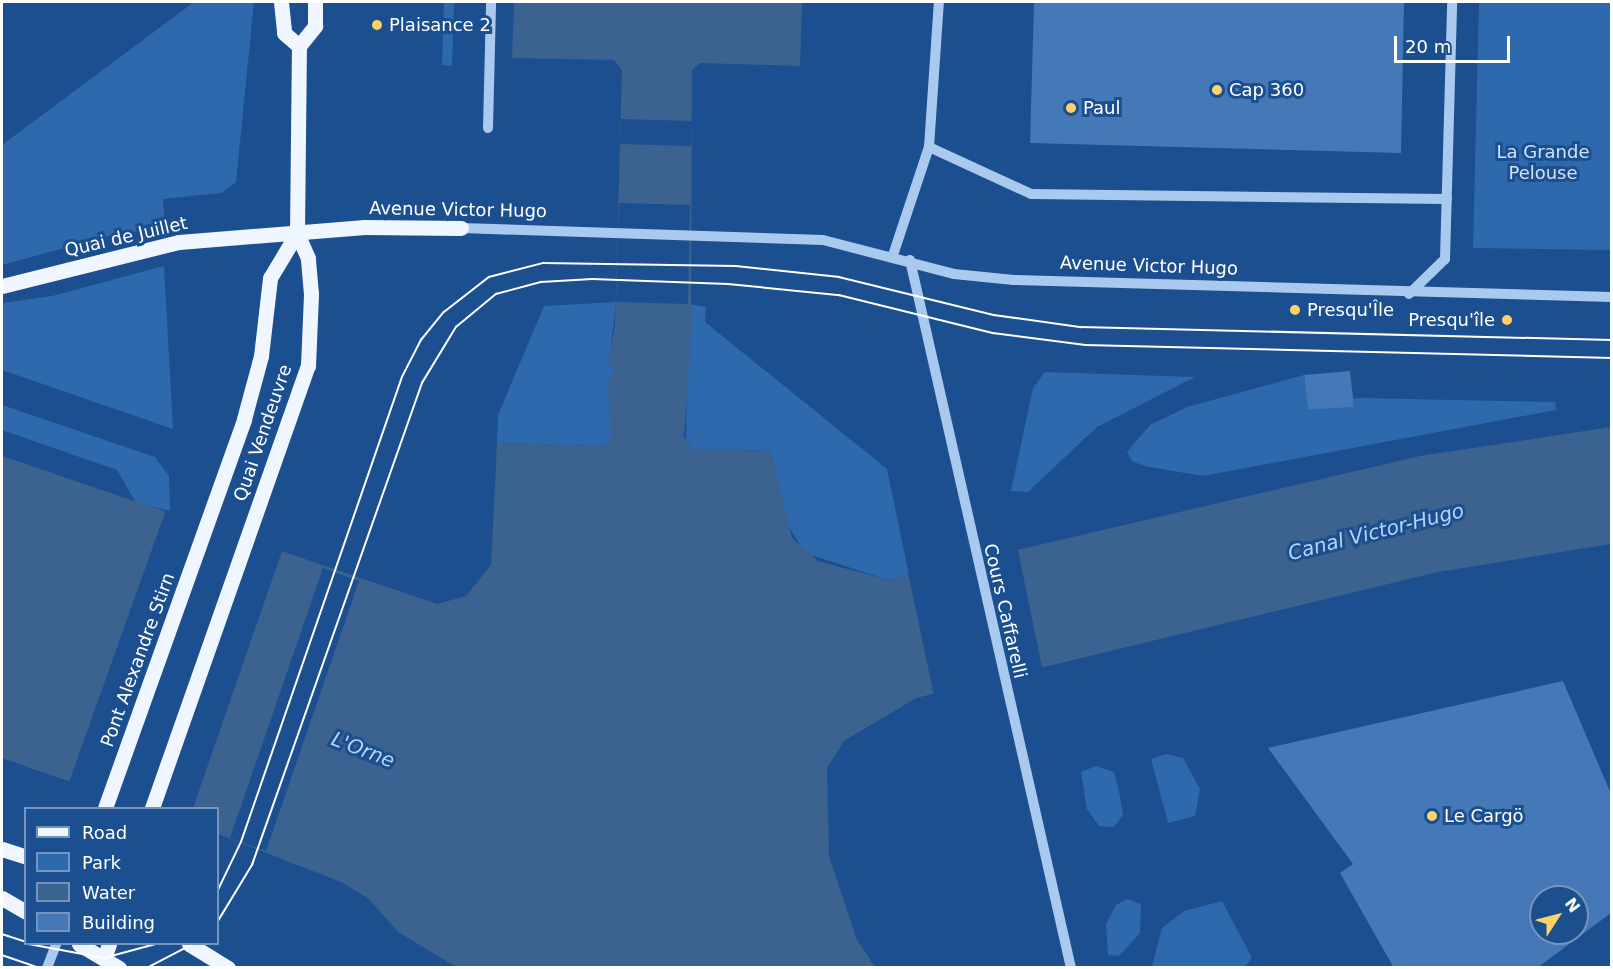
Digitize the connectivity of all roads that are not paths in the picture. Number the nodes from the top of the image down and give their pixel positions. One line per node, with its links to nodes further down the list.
1 (491, 2): 7 (street)
2 (939, 2): 8 (street)
3 (1452, 2): 9 (street)
4 (281, 4): 6 (main road)
5 (315, 6): 6 (main road)
6 (299, 46): 11 (main road, Quai Vendeuvre)
7 (488, 128)
8 (929, 147): 9 (street); 12 (street)
9 (1447, 199): 15 (street)
10 (460, 228): 11 (main road, Avenue Victor Hugo); 12 (street, Avenue Victor Hugo)
11 (297, 233): 14 (main road, Quai de Juillet); 17 (main road, Quai Vendeuvre); 19 (main road, Quai Vendeuvre)
12 (893, 255): 13 (street, Avenue Victor Hugo)
13 (909, 261): 15 (street, Avenue Victor Hugo); 31 (street, Cours Caffarelli)
14 (2, 286)
15 (1409, 294): 16 (street, Avenue Victor Hugo)
16 (1611, 297)
17 (207, 524): 18 (main road, Pont Alexandre Stirn)
18 (108, 802)
19 (152, 807)
20 (2, 849): 21 (main road)
21 (24, 856)
22 (2, 898): 23 (main road)
23 (24, 911)
24 (56, 945): 28 (street)
25 (81, 945): 27 (main road)
26 (191, 945): 30 (main road)
27 (105, 956): 29 (main road)
28 (47, 968)
29 (119, 968)
30 (228, 968)
31 (1071, 968)

